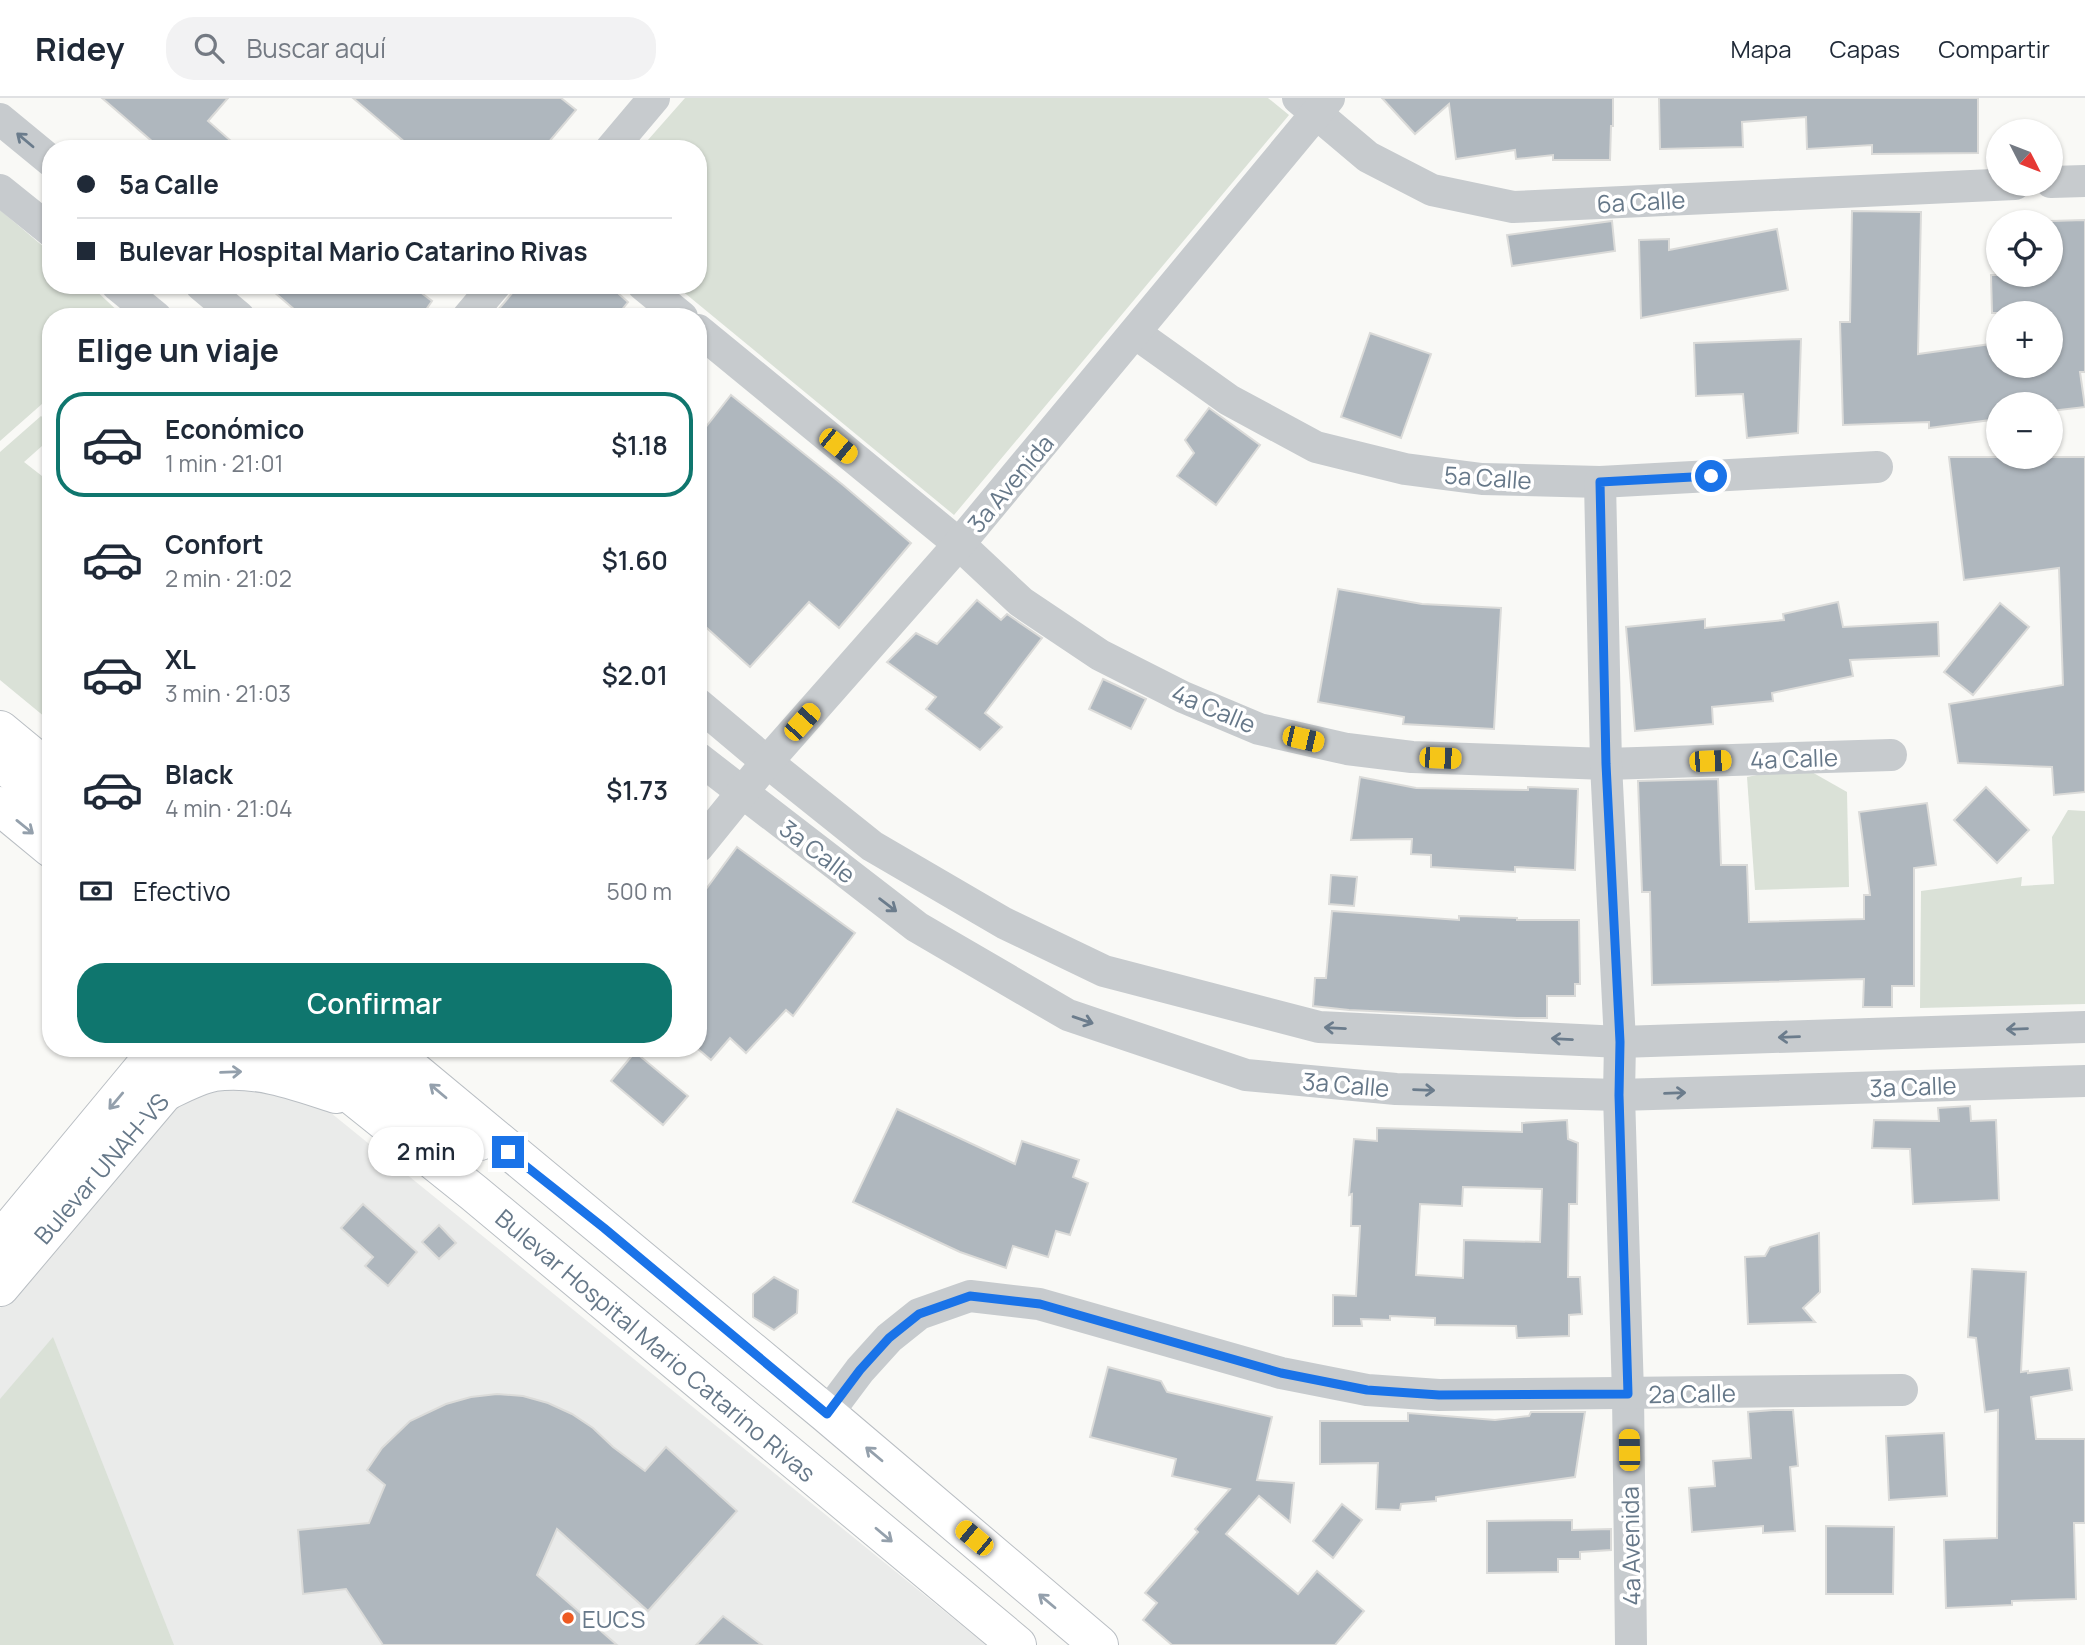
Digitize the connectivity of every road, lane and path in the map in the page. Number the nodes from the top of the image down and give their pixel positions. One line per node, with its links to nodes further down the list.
1 (654, 98): 4 (street)
2 (1314, 103): 8 (street, 6a Calle); 19 (street, 3a Avenida)
3 (0, 119): 5 (street, one-way to 3)
4 (619, 140)
5 (42, 154)
6 (2085, 181): 7 (street)
7 (2063, 182)
8 (1986, 185)
9 (0, 190): 10 (street)
10 (42, 224)
11 (128, 294): 15 (street)
12 (212, 294): 16 (street)
13 (487, 294): 17 (street)
14 (654, 294): 18 (street)
15 (145, 308)
16 (228, 308)
17 (476, 308)
18 (671, 308)
19 (1135, 333): 22 (street, 5a Calle); 23 (street, 3a Avenida)
20 (707, 337): 23 (street, 4a Calle)
21 (1877, 467): 22 (street, 5a Calle)
22 (1600, 482): 29 (street, 4a Avenida)
23 (959, 544): 28 (street, 3a Avenida); 29 (street, 4a Calle)
24 (707, 712): 28 (street, 3a Calle)
25 (0, 730): 30 (main road)
26 (1891, 755): 29 (street, 4a Calle)
27 (0, 761): 33 (main road)
28 (767, 762): 32 (street, 3a Avenida); 38 (street, 3a Calle, one-way to 28)
29 (1606, 764): 38 (street, 4a Avenida)
30 (42, 765)
31 (707, 765): 32 (street, 3a Calle)
32 (741, 793): 35 (street, 3a Avenida); 46 (street, 3a Calle, one-way to 46)
33 (42, 796)
34 (0, 806): 36 (main road, one-way to 36)
35 (707, 836)
36 (42, 841)
37 (2085, 1027): 38 (street, 3a Calle, one-way to 38)
38 (1620, 1042): 46 (street, 4a Avenida)
39 (153, 1057): 51 (main road, Bulevar UNAH-VS, one-way to 51)
40 (195, 1057): 45 (main road, Bulevar UNAH-VS)
41 (304, 1057): 47 (main road, Bulevar Hospital Mario Catarino Rivas)
42 (353, 1057): 48 (main road)
43 (397, 1057): 49 (main road, one-way to 43)
44 (2085, 1081): 46 (street, 3a Calle, one-way to 44)
45 (167, 1091): 47 (main road, one-way to 47); 52 (main road, Bulevar UNAH-VS)
46 (1619, 1095): 54 (street, 4a Avenida)
47 (360, 1102): 50 (main road, Bulevar Hospital Mario Catarino Rivas)
48 (432, 1122): 49 (main road); 50 (main road)
49 (508, 1152): 55 (main road)
50 (474, 1193): 56 (main road, Bulevar Hospital Mario Catarino Rivas, one-way to 56)
51 (0, 1241)
52 (0, 1287)
53 (1902, 1390): 54 (street, 2a Calle)
54 (1628, 1394): 55 (street, 2a Calle); 58 (street, 4a Avenida)
55 (827, 1414): 57 (main road, one-way to 55)
56 (1017, 1645)
57 (1100, 1645)
58 (1631, 1645)

